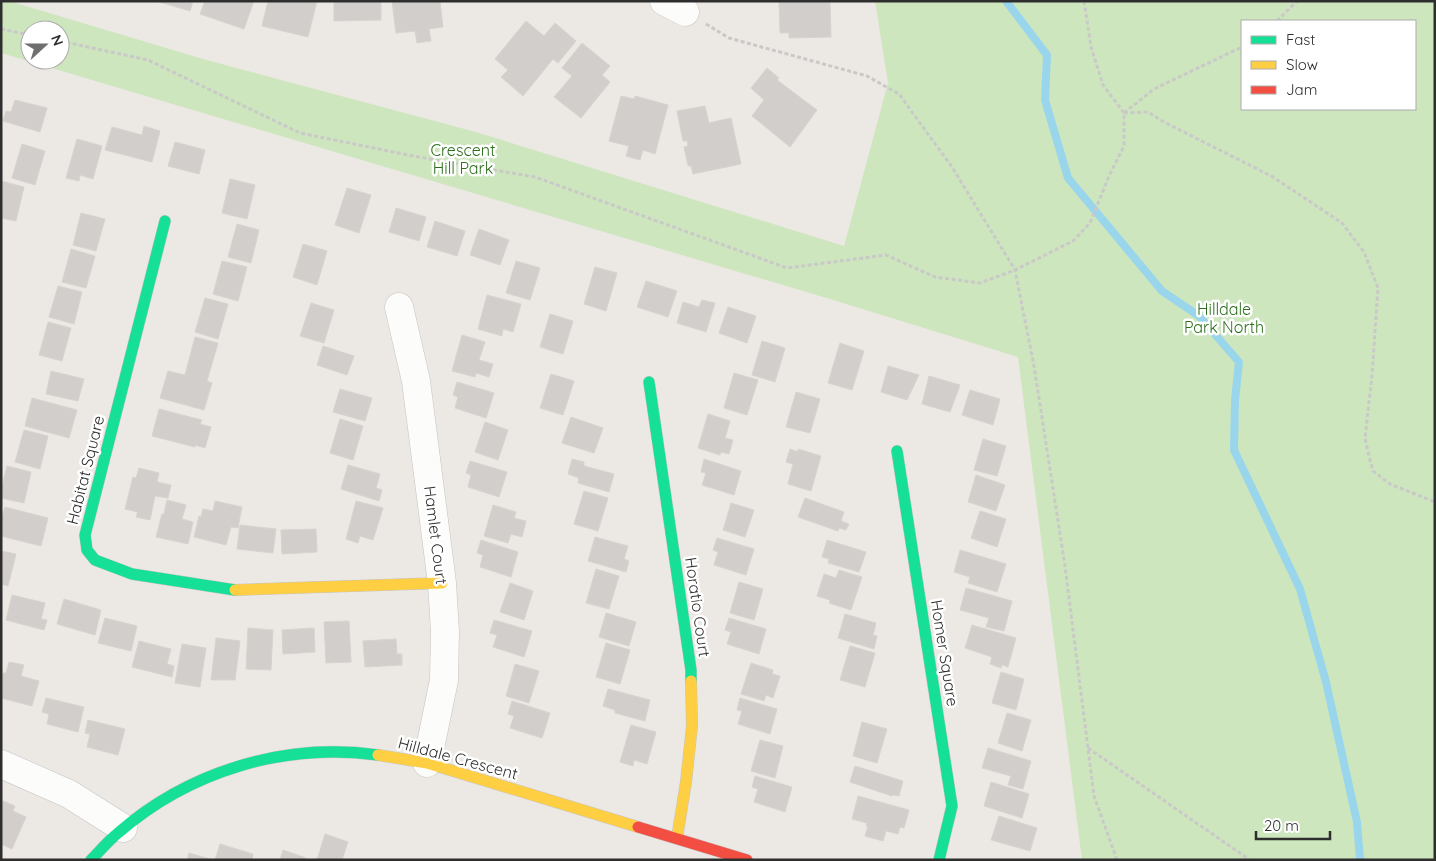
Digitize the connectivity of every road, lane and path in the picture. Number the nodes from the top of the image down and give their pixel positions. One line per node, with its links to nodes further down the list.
1 (1084, 1): 9 (path)
2 (1297, 1): 4 (path)
3 (675, 7): 11 (path)
4 (1278, 20)
5 (1, 29): 6 (path)
6 (20, 33)
7 (70, 43): 11 (path)
8 (1241, 47): 9 (path)
9 (1124, 113): 11 (path); 15 (path)
10 (165, 221): 16 (street, Habitat Square)
11 (1015, 270): 17 (path)
12 (400, 307): 16 (street, Hamlet Court)
13 (649, 382): 21 (street, Horatio Court)
14 (897, 451): 24 (street, Homer Square)
15 (1435, 502)
16 (442, 583): 18 (street, Hamlet Court)
17 (1087, 747): 25 (path); 26 (path)
18 (427, 763): 20 (street, Hilldale Crescent); 21 (street, Hilldale Crescent)
19 (1, 764): 20 (street)
20 (123, 828): 22 (street, Hilldale Crescent)
21 (677, 838): 23 (street, Hilldale Crescent)
22 (91, 860)
23 (748, 860)
24 (939, 860)
25 (1117, 860)
26 (1250, 860)

